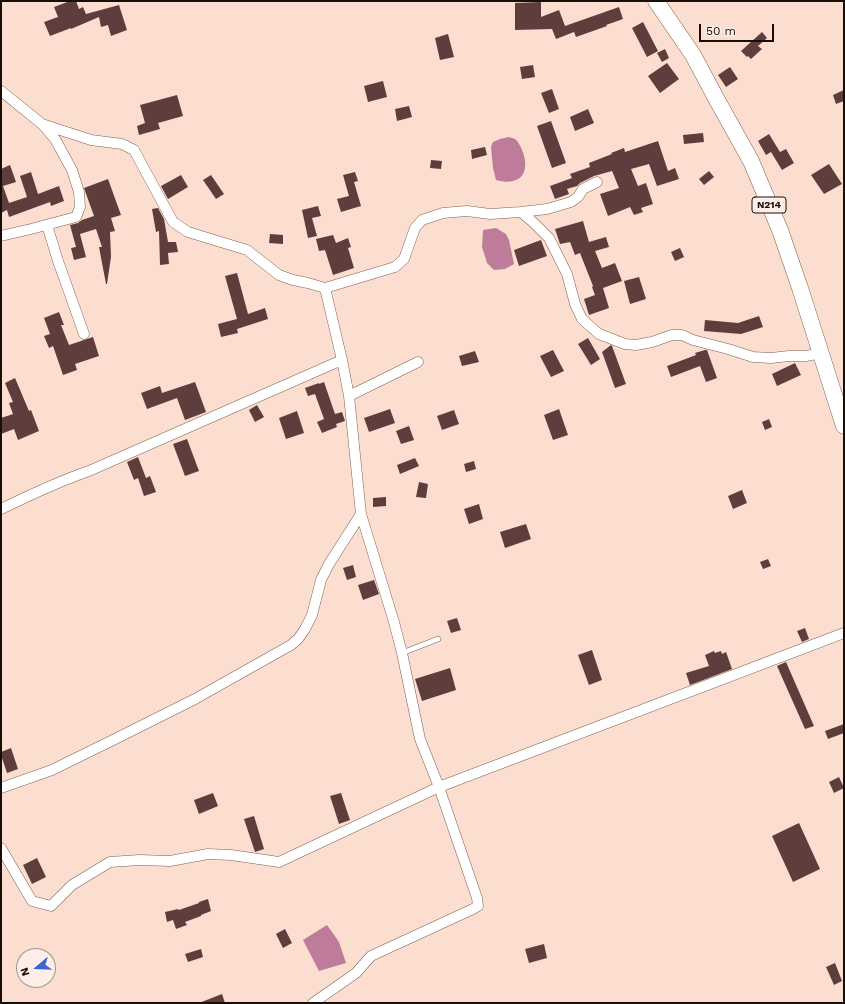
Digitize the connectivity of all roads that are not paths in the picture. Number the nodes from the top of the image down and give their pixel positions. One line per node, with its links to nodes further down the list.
1 (656, 1): 10 (highway, N214)
2 (1, 91): 3 (street)
3 (42, 124): 6 (street); 8 (street)
4 (597, 182): 5 (street)
5 (521, 212): 8 (street); 10 (street)
6 (47, 225): 7 (street); 9 (street)
7 (1, 236)
8 (325, 288): 11 (street)
9 (84, 334)
10 (821, 353): 14 (highway, N214)
11 (342, 360): 13 (street); 15 (street)
12 (418, 362): 13 (street)
13 (349, 396): 16 (street)
14 (844, 426)
15 (1, 509)
16 (362, 514): 19 (street); 21 (street)
17 (844, 633): 20 (street)
18 (438, 639): 19 (lane)
19 (402, 653): 20 (street)
20 (439, 787): 22 (street); 23 (street)
21 (1, 788)
22 (1, 848)
23 (313, 1003)

